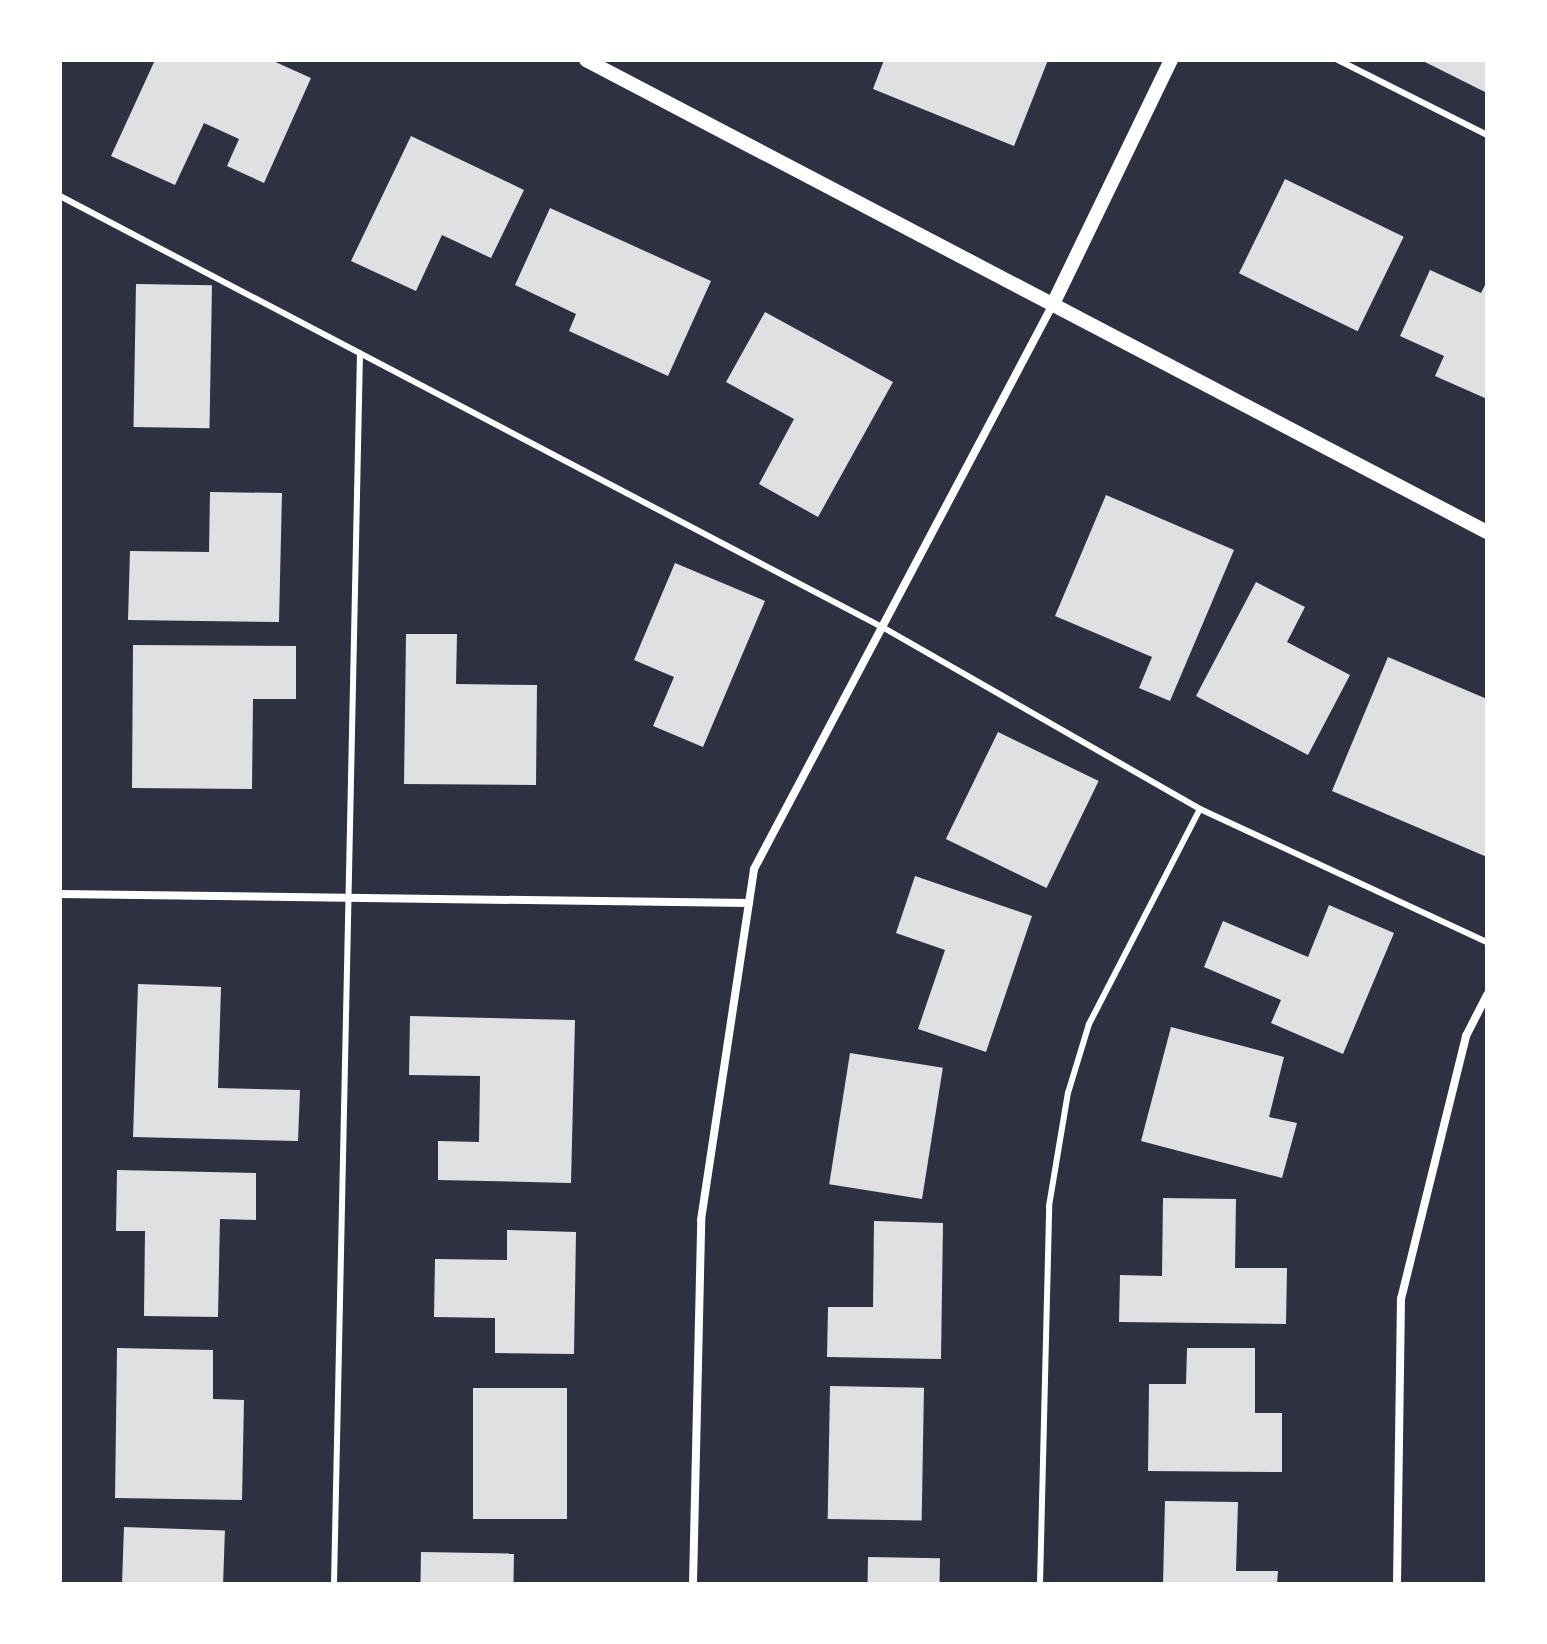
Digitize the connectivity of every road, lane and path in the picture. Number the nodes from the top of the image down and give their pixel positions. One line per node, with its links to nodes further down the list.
1 (586, 60): 6 (street)
2 (1171, 60): 6 (street)
3 (1338, 60): 4 (lane)
4 (1487, 135)
5 (60, 196): 7 (lane)
6 (1053, 304): 8 (street); 9 (street)
7 (360, 353): 9 (lane); 12 (lane)
8 (1487, 532)
9 (884, 628): 10 (lane); 13 (street)
10 (1200, 809): 14 (lane); 18 (lane)
11 (60, 894): 12 (street)
12 (348, 898): 13 (street); 16 (lane)
13 (749, 903): 17 (street)
14 (1487, 942)
15 (1487, 995): 19 (street)
16 (334, 1584)
17 (693, 1584)
18 (1040, 1584)
19 (1397, 1584)

